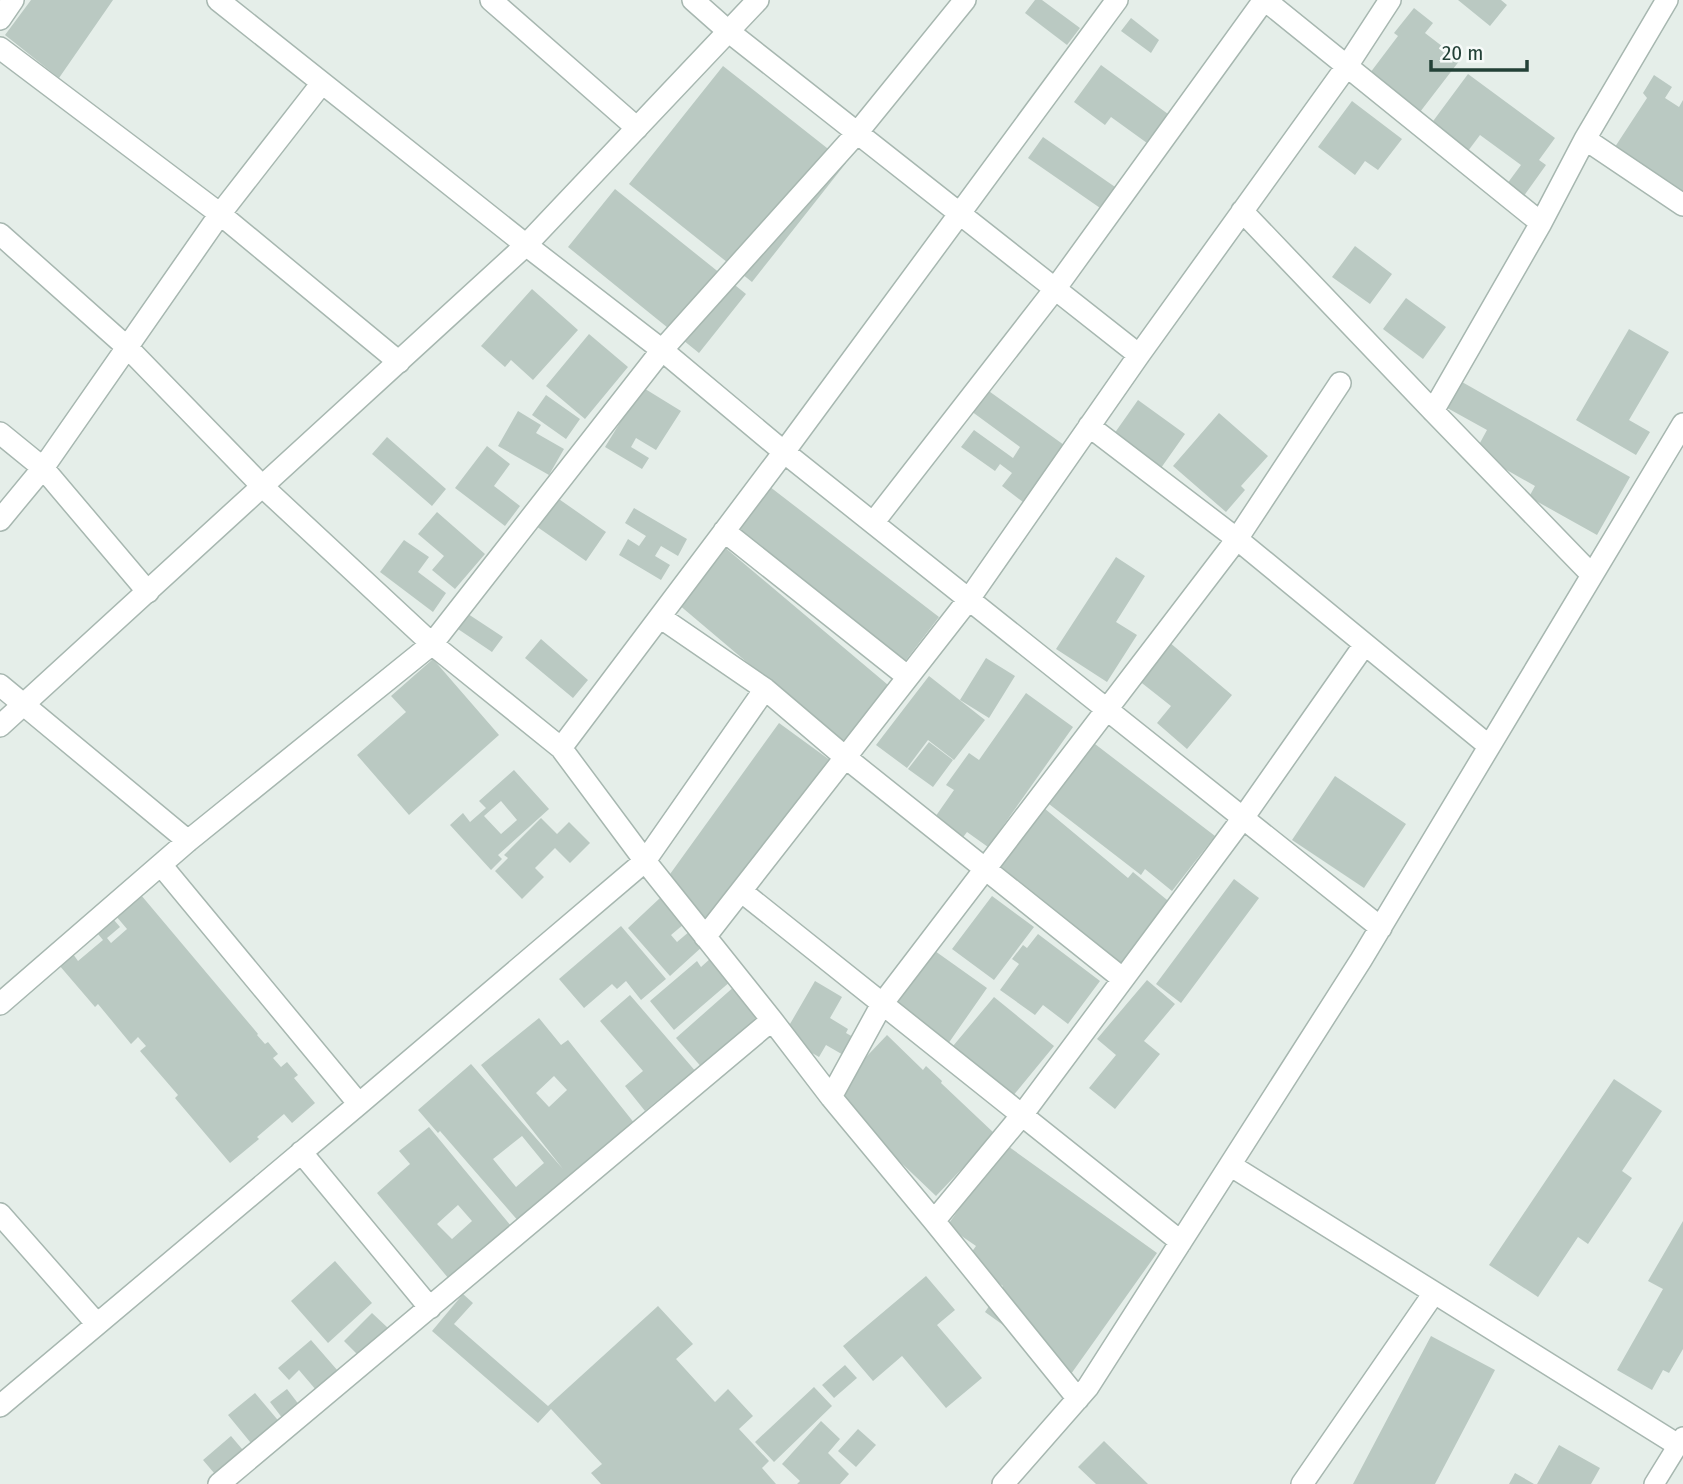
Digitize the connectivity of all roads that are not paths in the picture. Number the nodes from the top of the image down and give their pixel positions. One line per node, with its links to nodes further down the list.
1 (13, 0): 11 (street)
2 (218, 0): 15 (street)
3 (491, 0): 16 (street)
4 (693, 0): 12 (street)
5 (758, 0): 12 (street)
6 (965, 0): 17 (street)
7 (1117, 0): 22 (street)
8 (1265, 0): 14 (street); 26 (street)
9 (1390, 0): 14 (street)
10 (1667, 0): 18 (street)
11 (0, 19)
12 (728, 31): 16 (street); 17 (street)
13 (0, 48): 21 (street)
14 (1347, 66): 20 (street); 23 (street)
15 (322, 83): 21 (street); 25 (street)
16 (637, 128): 25 (street)
17 (858, 133): 22 (street); 28 (street)
18 (1586, 139): 19 (street); 23 (street)
19 (1683, 205)
20 (1242, 211): 29 (street); 32 (street)
21 (220, 214): 27 (street); 30 (street)
22 (960, 214): 26 (street); 36 (street)
23 (1541, 223): 32 (street)
24 (0, 234): 27 (street)
25 (526, 245): 28 (street); 30 (street)
26 (1055, 289): 29 (street); 40 (street)
27 (128, 348): 37 (street); 38 (street)
28 (662, 351): 36 (street); 47 (street)
29 (1139, 355): 34 (street)
30 (399, 362): 38 (street)
31 (1340, 383): 42 (street)
32 (1433, 411): 43 (street)
33 (1683, 424): 43 (street)
34 (1089, 426): 42 (street); 45 (street)
35 (0, 433): 37 (street)
36 (785, 452): 40 (street); 41 (street)
37 (43, 468): 39 (street); 44 (street)
38 (262, 486): 44 (street); 47 (street)
39 (0, 520)
40 (873, 523): 45 (street)
41 (724, 531): 46 (street); 49 (street)
42 (1237, 539): 48 (street); 53 (street)
43 (1592, 575): 55 (street)
44 (148, 592): 52 (street)
45 (969, 599): 49 (street); 53 (street)
46 (660, 617): 51 (street); 56 (street)
47 (432, 644): 56 (street); 59 (street)
48 (1365, 644): 55 (street); 58 (street)
49 (908, 677): 57 (street)
50 (0, 685): 52 (street)
51 (765, 689): 57 (street); 60 (street)
52 (24, 705): 54 (street); 59 (street)
53 (1107, 710): 58 (street); 62 (street)
54 (0, 726)
55 (1489, 746): 64 (street)
56 (561, 748): 60 (street)
57 (845, 757): 62 (street); 63 (street)
58 (1242, 818): 64 (street); 66 (street)
59 (188, 841): 61 (street)
60 (645, 861): 65 (street); 71 (street)
61 (161, 865): 68 (street); 71 (street)
62 (986, 869): 66 (street); 67 (street)
63 (741, 891): 65 (street); 67 (street)
64 (1381, 928): 74 (street)
65 (705, 937): 69 (street)
66 (1123, 979): 72 (street)
67 (882, 1003): 70 (street); 72 (street)
68 (0, 1004)
69 (772, 1020): 70 (street); 79 (street)
70 (831, 1097): 76 (street)
71 (359, 1104): 73 (street)
72 (1022, 1115): 76 (street); 77 (street)
73 (300, 1152): 79 (street); 80 (street)
74 (1230, 1165): 77 (street); 78 (street)
75 (0, 1214): 80 (street)
76 (934, 1221): 81 (street)
77 (1181, 1242): 81 (street)
78 (1434, 1293): 83 (street); 86 (street)
79 (430, 1308): 84 (street)
80 (97, 1324): 82 (street)
81 (1077, 1399): 85 (street)
82 (0, 1406)
83 (1680, 1441): 87 (lane)
84 (219, 1484)
85 (1003, 1484)
86 (1302, 1484)
87 (1654, 1484)

